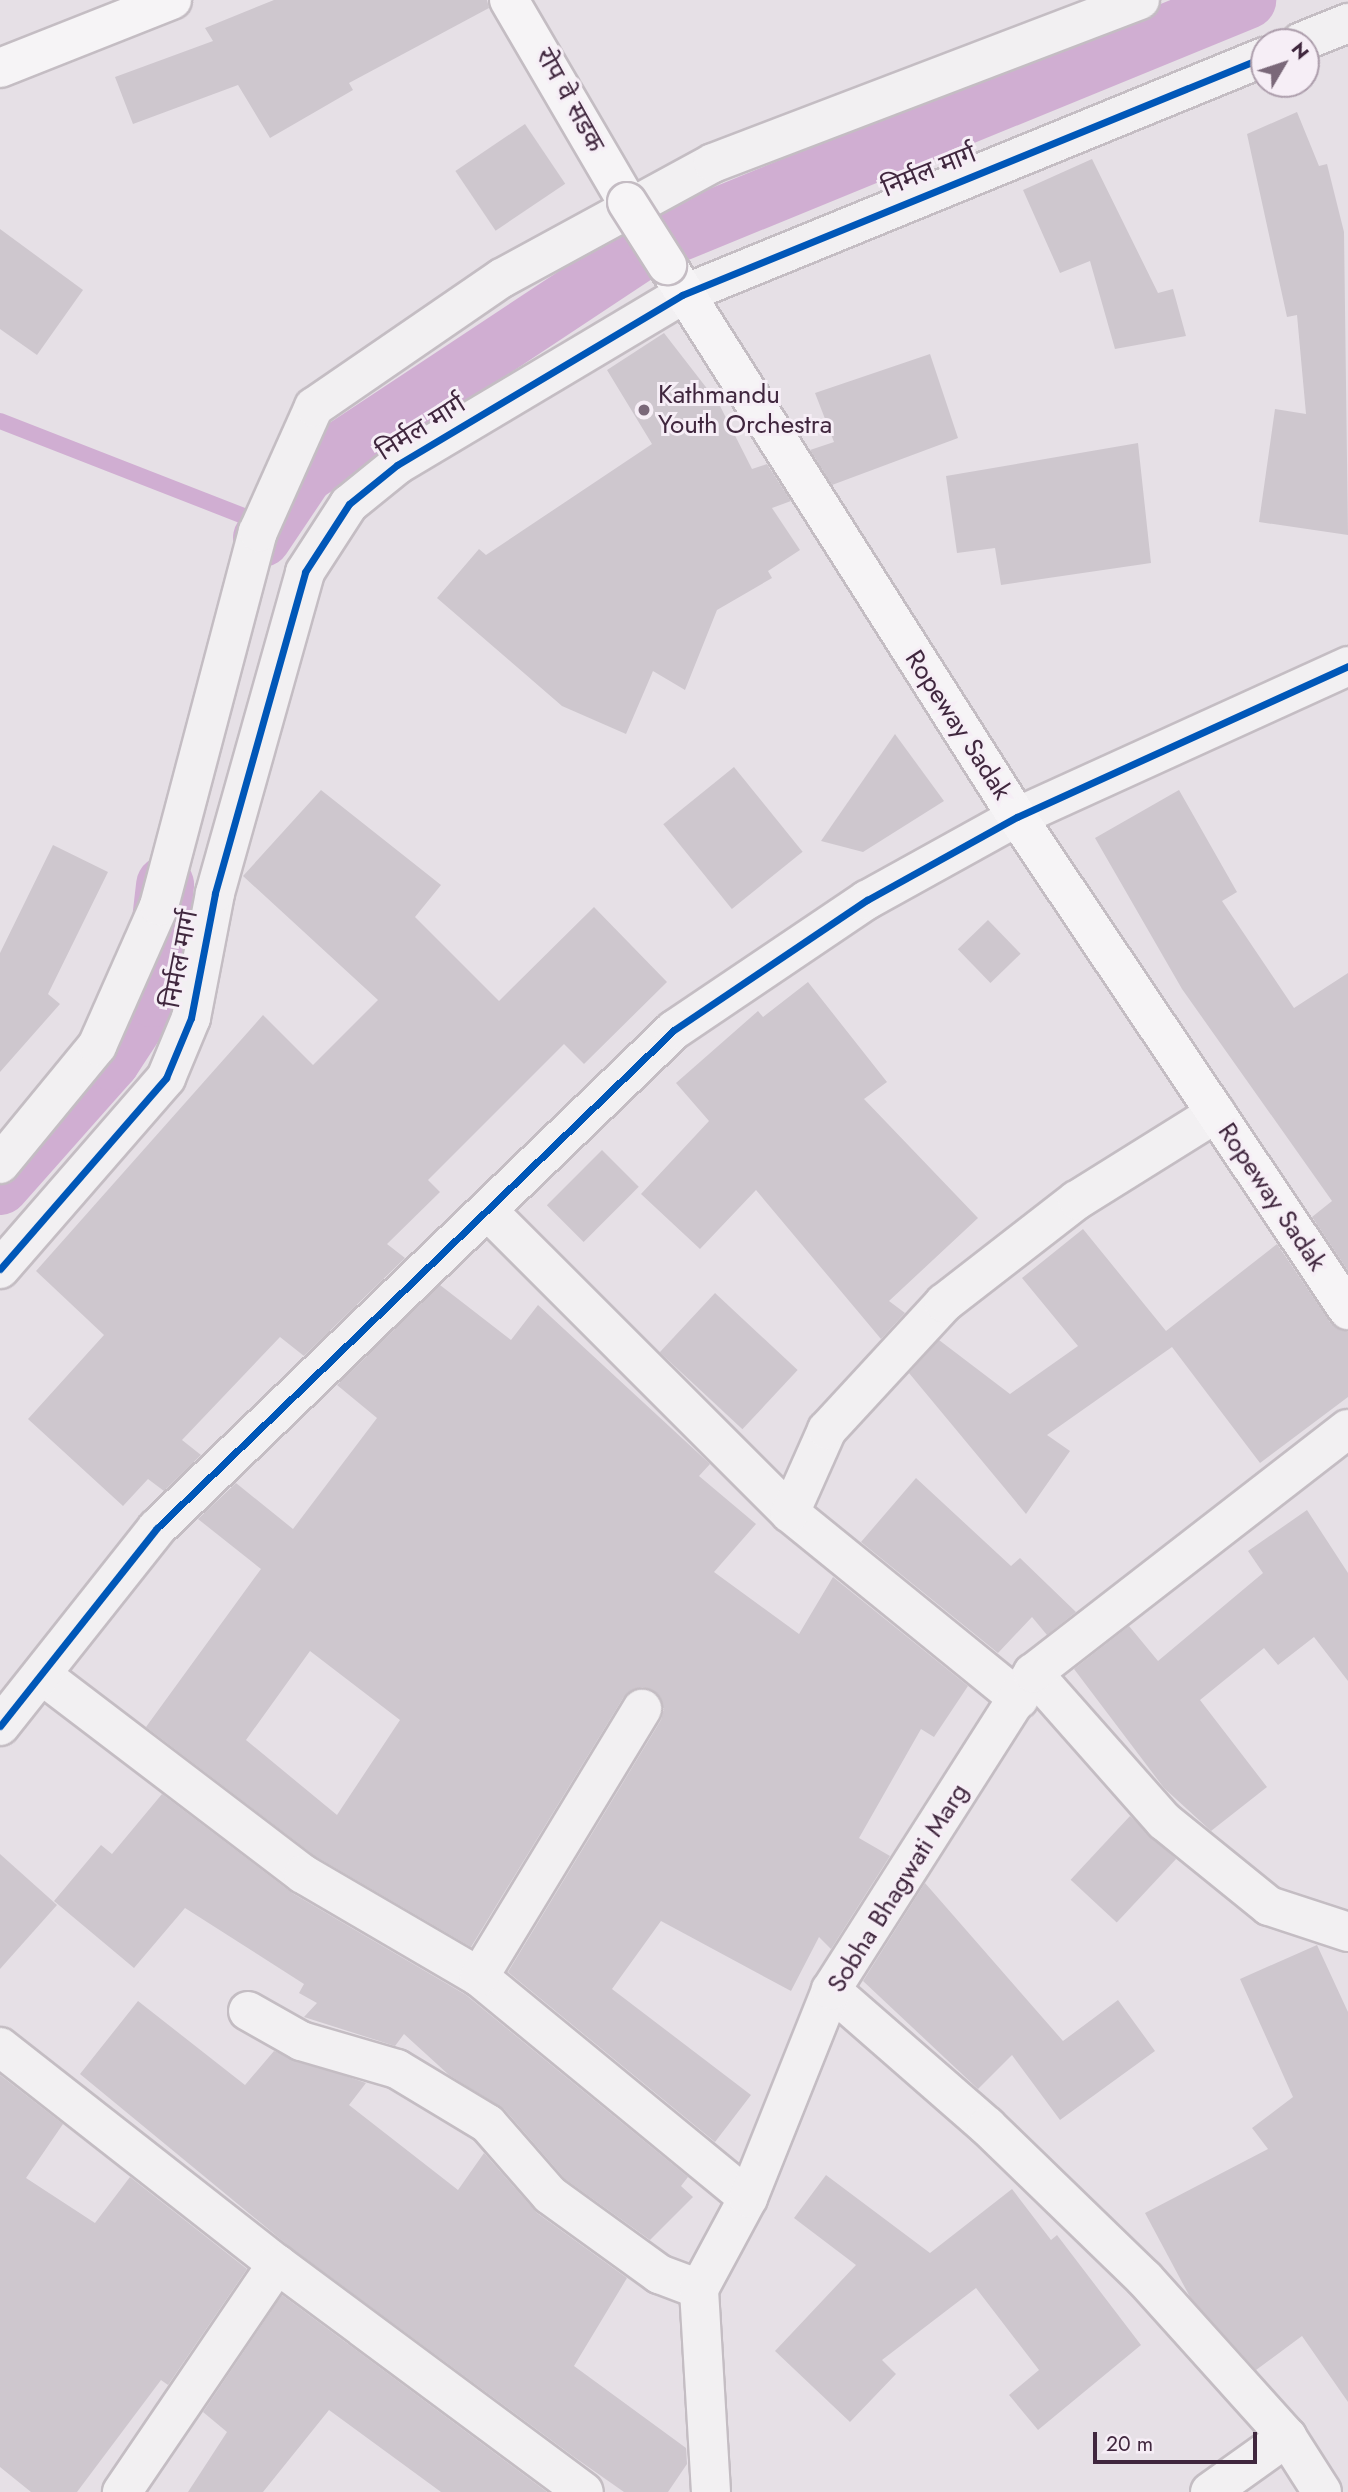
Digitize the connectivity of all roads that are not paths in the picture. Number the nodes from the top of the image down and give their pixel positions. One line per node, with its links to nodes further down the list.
1 (172, 0): 7 (main road)
2 (509, 0): 8 (main road, रोप वे सडक)
3 (1140, 0): 13 (street)
4 (1348, 23): 5 (street)
5 (1320, 34)
6 (1250, 62): 9 (street, निर्मल मार्ग)
7 (0, 68)
8 (627, 202): 9 (main road, Ropeway Sadak, bridge)
9 (675, 280): 11 (main road, Ropeway Sadak); 15 (street, निर्मल मार्ग)
10 (1348, 666): 11 (street)
11 (1017, 817): 12 (main road, Ropeway Sadak); 14 (street)
12 (1216, 1113): 16 (main road, Ropeway Sadak); 18 (street)
13 (0, 1164)
14 (490, 1213): 18 (street); 19 (street)
15 (0, 1269)
16 (1348, 1310)
17 (1348, 1429): 20 (street, Sobha Bhagwati Marg)
18 (790, 1513): 20 (street)
19 (43, 1676): 22 (street); 24 (street)
20 (1026, 1686): 23 (street); 25 (street, Sobha Bhagwati Marg)
21 (642, 1709): 24 (street)
22 (0, 1727)
23 (1348, 1931)
24 (479, 1977): 28 (street)
25 (831, 1990): 28 (street, Sobha Bhagwati Marg); 31 (street)
26 (248, 2011): 30 (street)
27 (0, 2047): 29 (street)
28 (748, 2198): 30 (street, Sobha Bhagwati Marg)
29 (277, 2264): 32 (street); 33 (street)
30 (699, 2289): 34 (street)
31 (1287, 2437): 35 (street); 36 (street)
32 (122, 2492)
33 (584, 2492)
34 (711, 2492)
35 (1210, 2492)
36 (1322, 2492)

